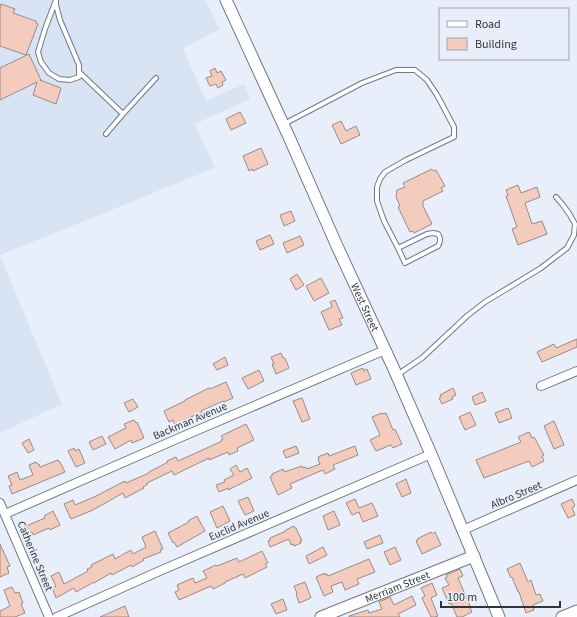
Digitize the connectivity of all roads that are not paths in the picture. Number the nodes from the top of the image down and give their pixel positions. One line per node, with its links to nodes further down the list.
1 (56, 0): 3 (lane); 3 (lane)
2 (226, 0): 6 (street, West Street)
3 (79, 72): 5 (lane)
4 (156, 78): 5 (lane)
5 (123, 114): 7 (lane)
6 (284, 124): 9 (lane); 10 (street, West Street)
7 (106, 134)
8 (556, 197): 12 (lane)
9 (398, 248): 9 (lane)
10 (385, 350): 12 (street, West Street); 17 (street, Backman Avenue)
11 (577, 372): 13 (street)
12 (397, 375): 14 (street, West Street)
13 (541, 386)
14 (431, 454): 18 (street, West Street); 22 (street, Euclid Avenue)
15 (577, 480): 18 (street, Albro Street)
16 (0, 503): 17 (street, Catherine Street)
17 (5, 514): 21 (street, Catherine Street)
18 (463, 530): 19 (street, West Street)
19 (474, 556): 23 (street, Merriam Street); 24 (street, West Street)
20 (577, 611): 25 (street)
21 (49, 617)
22 (57, 617)
23 (321, 617)
24 (499, 617)
25 (562, 617)

